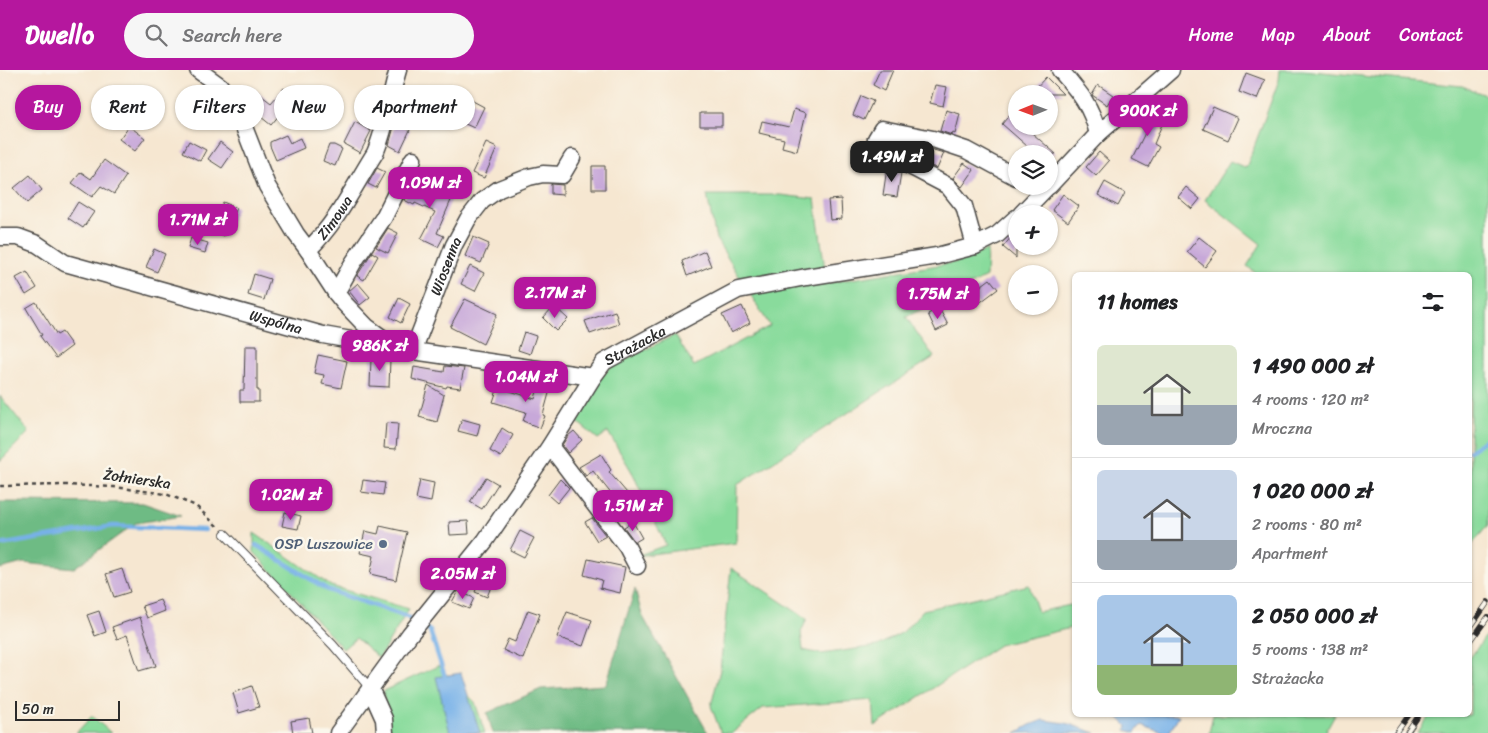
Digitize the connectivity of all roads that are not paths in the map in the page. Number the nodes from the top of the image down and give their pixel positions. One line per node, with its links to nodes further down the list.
1 (198, 70): 15 (street)
2 (398, 70): 15 (street, Zimowa)
3 (1060, 70): 5 (street)
4 (1171, 70): 5 (street)
5 (1098, 134): 9 (street)
6 (572, 158): 18 (street, Wiosenna)
7 (413, 159): 16 (street)
8 (1008, 173): 14 (street)
9 (1058, 173)
10 (1036, 195): 11 (street)
11 (1028, 205)
12 (1008, 225): 14 (street, Strażacka)
13 (0, 237): 17 (street, Wspólna)
14 (974, 246): 19 (street, Strażacka)
15 (308, 250): 16 (street)
16 (336, 293): 17 (street)
17 (395, 348): 18 (street, Wspólna)
18 (413, 351): 19 (street, Wspólna)
19 (593, 377): 20 (street, Strażacka)
20 (550, 446): 22 (street); 23 (street, Strażacka)
21 (225, 534): 23 (lane)
22 (637, 566)
23 (370, 688): 24 (street, Strażacka); 25 (street)
24 (338, 733)
25 (385, 733)

